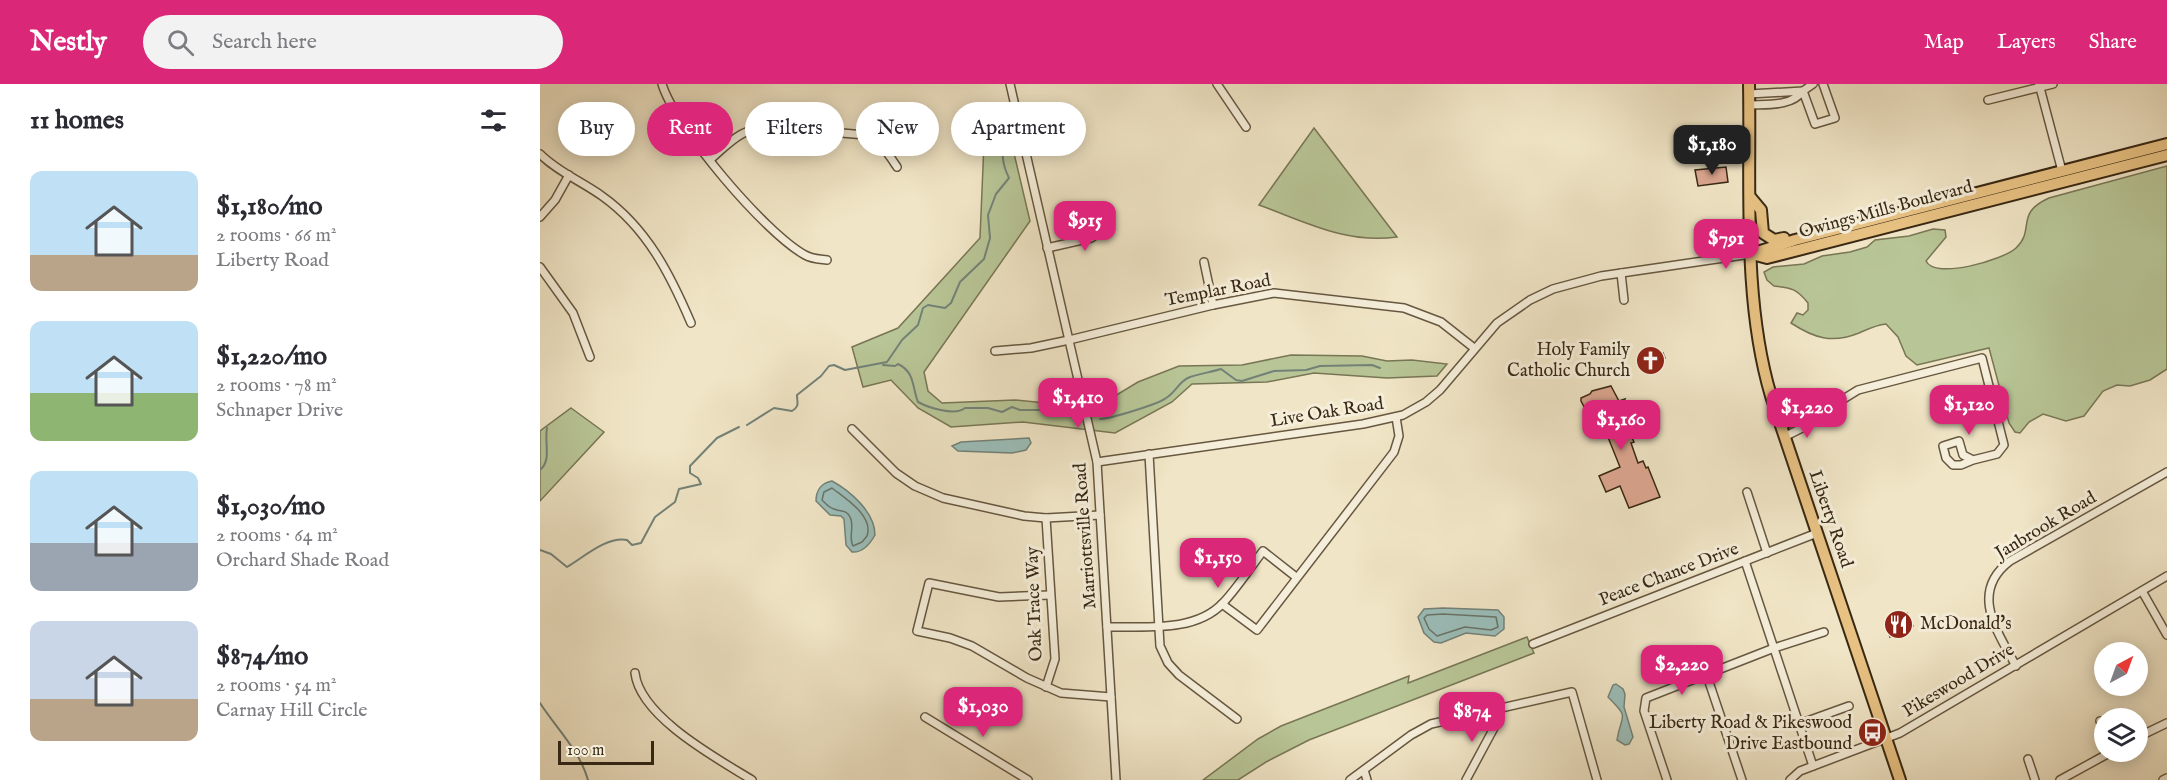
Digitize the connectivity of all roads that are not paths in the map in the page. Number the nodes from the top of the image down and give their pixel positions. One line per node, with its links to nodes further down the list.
1 (662, 84): 15 (street)
2 (1010, 84): 23 (street, Marriottsville Road)
3 (1217, 84): 11 (street)
4 (1823, 84): 8 (street)
5 (2053, 84): 7 (street)
6 (1812, 85): 8 (street)
7 (2039, 86): 10 (street); 17 (street)
8 (1803, 91): 9 (street)
9 (1749, 94): 19 (main road, Liberty Road)
10 (1988, 100)
11 (1246, 127)
12 (2167, 144): 17 (main road, Owings Mills Boulevard)
13 (540, 154): 18 (street)
14 (2167, 154): 24 (main road, Owings Mills Boulevard)
15 (711, 159): 16 (street); 25 (street)
16 (897, 166)
17 (2062, 171): 22 (main road, Owings Mills Boulevard)
18 (569, 176): 20 (street); 31 (street)
19 (1751, 197): 22 (main road); 24 (main road, Liberty Road)
20 (540, 217)
21 (1109, 226): 23 (street)
22 (1796, 240): 24 (main road, Owings Mills Boulevard)
23 (1047, 249): 32 (street, Marriottsville Road)
24 (1752, 254): 28 (street, Live Oak Road); 38 (main road, Liberty Road)
25 (827, 260)
26 (1204, 262): 30 (street)
27 (540, 267): 35 (street)
28 (1621, 273): 29 (street); 33 (street, Live Oak Road)
29 (1624, 300)
30 (1213, 305): 32 (street, Templar Road); 33 (street, Templar Road)
31 (691, 323)
32 (1069, 340): 34 (street, Templar Road); 41 (street, Marriottsville Road)
33 (1474, 348): 36 (street, Live Oak Road)
34 (995, 351)
35 (590, 357)
36 (1396, 417): 39 (street, Live Oak Road); 50 (street)
37 (852, 429): 45 (street)
38 (1783, 432): 40 (street); 46 (main road, Liberty Road)
39 (1149, 454): 41 (street, Live Oak Road); 54 (street)
40 (1973, 460)
41 (1097, 462): 44 (street, Marriottsville Road)
42 (2167, 472): 60 (street, Janbrook Road)
43 (1747, 492): 47 (street)
44 (1100, 515): 45 (street); 55 (street, Marriottsville Road)
45 (1046, 518): 52 (street, Oak Trace Way)
46 (1817, 533): 47 (street, Peace Chance Drive); 72 (main road, Liberty Road)
47 (1767, 553): 48 (street, Peace Chance Drive)
48 (1744, 561): 58 (street, Peace Chance Drive); 59 (street)
49 (2167, 576): 51 (street, Pikeswood Drive)
50 (1296, 577): 53 (street); 53 (street)
51 (2142, 591): 57 (street); 60 (street, Pikeswood Drive)
52 (1050, 595): 63 (street, Oak Trace Way); 63 (street)
53 (1222, 604): 54 (street)
54 (1160, 625): 55 (street); 68 (street)
55 (1107, 627): 64 (street, Marriottsville Road)
56 (1824, 632): 59 (street)
57 (2167, 635)
58 (1533, 644)
59 (1774, 648): 62 (street); 70 (street)
60 (2016, 666): 72 (street, Pikeswood Drive)
61 (635, 673): 78 (street)
62 (1707, 673): 85 (street); 86 (street)
63 (1046, 687): 64 (street)
64 (1111, 696): 80 (street, Marriottsville Road)
65 (1849, 706): 70 (street)
66 (1495, 709): 76 (street); 83 (street); 84 (street)
67 (925, 717): 79 (street)
68 (1237, 719)
69 (2167, 723): 71 (street)
70 (1799, 724): 75 (street)
71 (2148, 732)
72 (1887, 740): 75 (street, Pikeswood Drive); 88 (main road, Liberty Road)
73 (2028, 759): 89 (street)
74 (2094, 761): 90 (street)
75 (1813, 766): 87 (street, Pikeswood Drive)
76 (1364, 770): 81 (street); 82 (street)
77 (2167, 778): 91 (street)
78 (752, 780)
79 (1028, 780)
80 (1116, 780)
81 (1350, 780)
82 (1367, 780)
83 (1466, 780)
84 (1597, 780)
85 (1667, 780)
86 (1742, 780)
87 (1790, 780)
88 (1900, 780)
89 (2035, 780)
90 (2060, 780)
91 (2163, 780)

